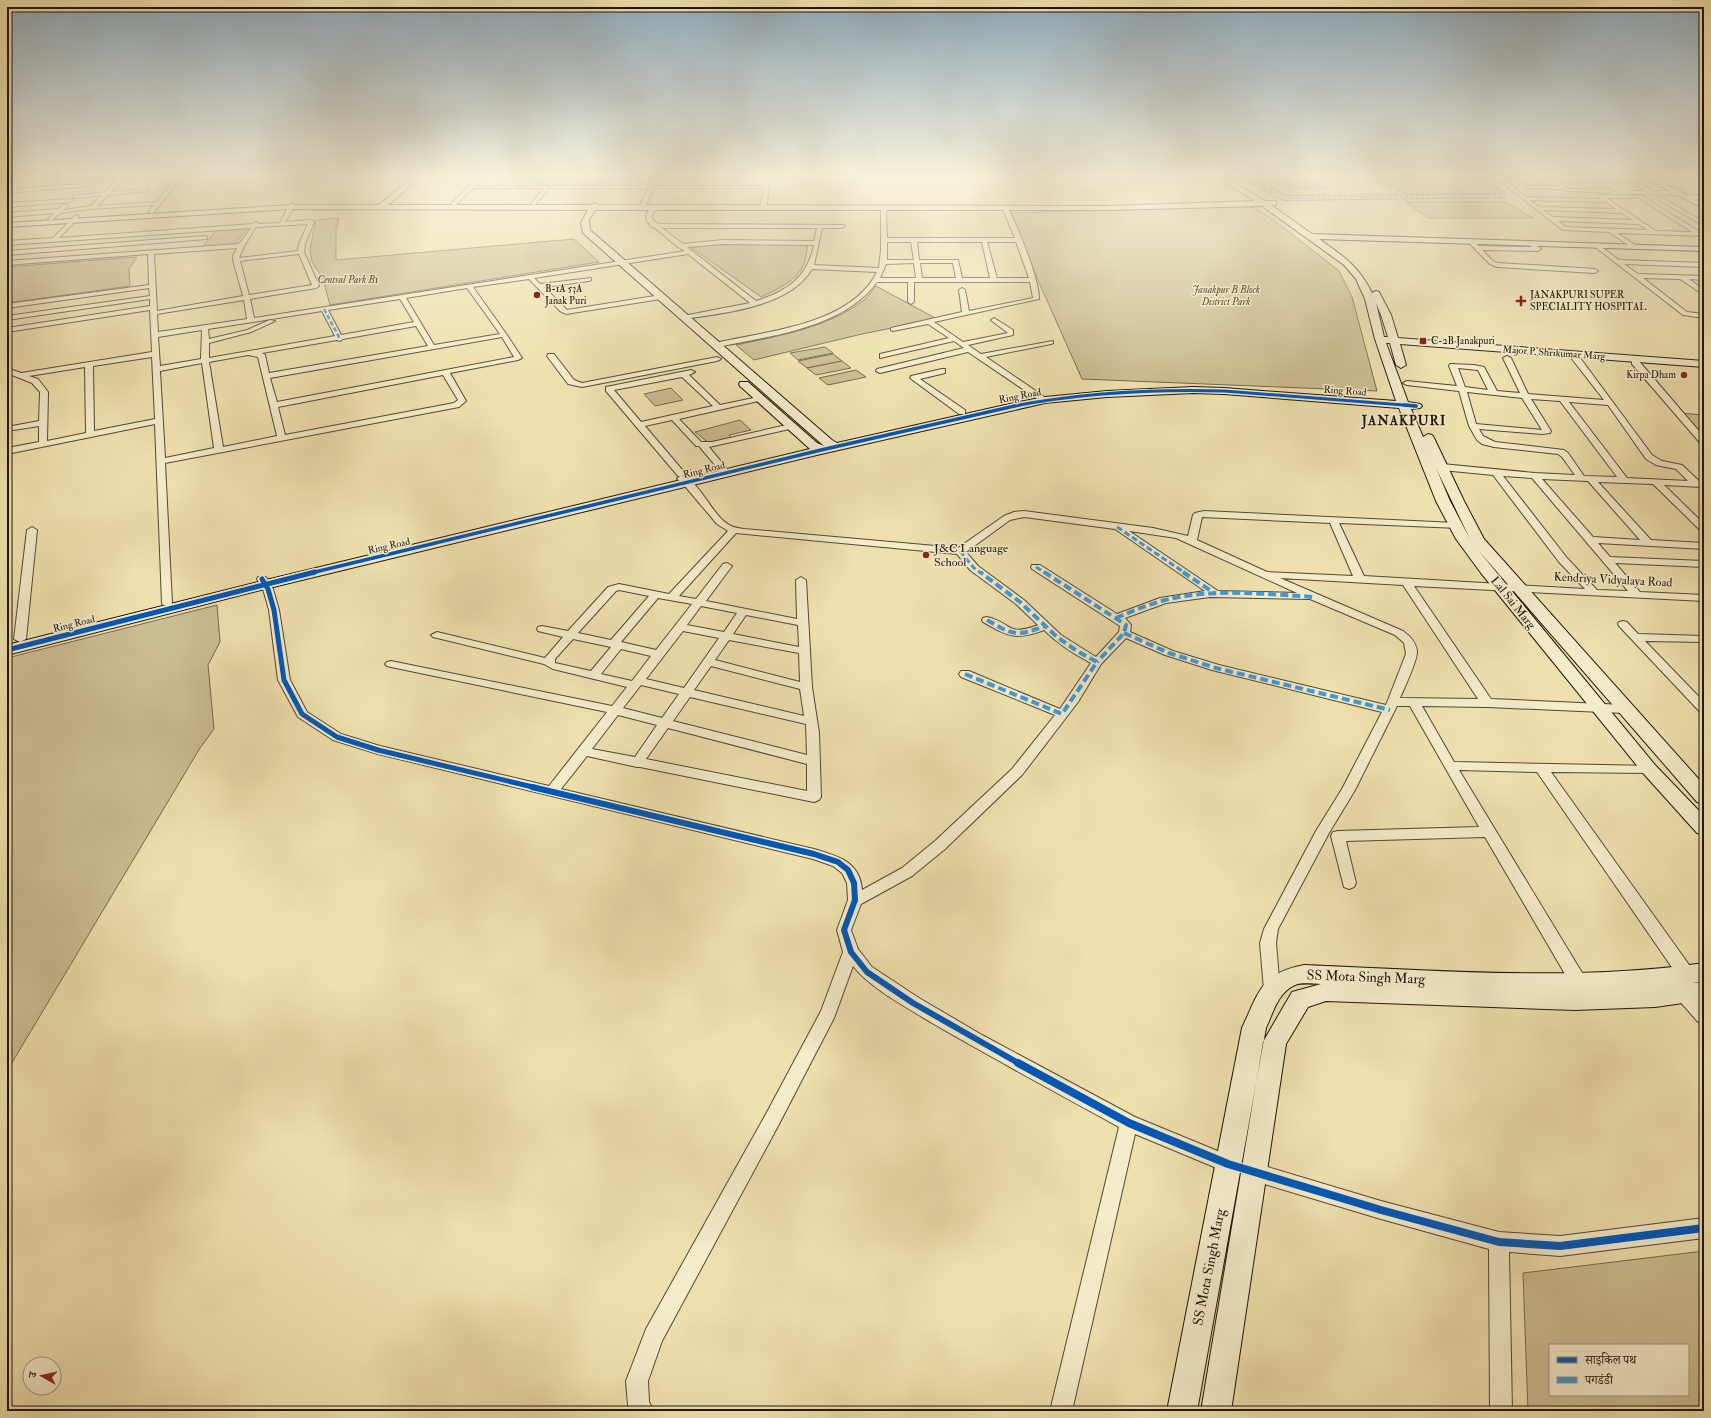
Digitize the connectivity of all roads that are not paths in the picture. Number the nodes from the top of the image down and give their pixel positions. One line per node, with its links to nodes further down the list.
1 (36, 240): 17 (street)
2 (176, 240): 30 (street)
3 (204, 240): 24 (street)
4 (245, 240): 21 (street)
5 (304, 240): 28 (street)
6 (587, 240): 40 (street)
7 (672, 240): 22 (street)
8 (883, 240): 37 (street)
9 (914, 240): 35 (street)
10 (984, 240): 54 (street)
11 (1018, 240): 55 (street)
12 (1316, 240): 33 (street, Lal Sai Marg)
13 (1328, 240): 34 (street, Lal Sai Marg)
14 (1446, 240): 16 (street)
15 (1625, 240): 23 (street)
16 (1470, 241): 19 (street); 25 (street)
17 (7, 242)
18 (816, 243): 22 (street); 42 (street)
19 (1531, 243): 20 (street); 25 (street)
20 (1596, 245): 23 (street); 38 (street)
21 (241, 246): 27 (street); 32 (street)
22 (680, 246): 29 (street)
23 (1633, 246): 26 (street)
24 (199, 247)
25 (1477, 248): 44 (street)
26 (1704, 249)
27 (151, 252): 39 (street); 56 (street)
28 (302, 252): 32 (street); 64 (street)
29 (688, 252): 40 (street); 67 (street)
30 (7, 253)
31 (954, 254): 36 (street)
32 (236, 260): 64 (street)
33 (1343, 260): 34 (street); 88 (street, Lal Sai Marg)
34 (1353, 260): 91 (street, Lal Sai Marg)
35 (918, 261): 36 (street); 37 (street); 52 (street)
36 (956, 261): 53 (street)
37 (883, 262): 43 (street)
38 (1618, 262): 41 (street); 45 (street)
39 (7, 263)
40 (617, 263): 47 (street); 63 (street); 65 (street)
41 (1704, 265)
42 (810, 267): 43 (street); 67 (street)
43 (881, 270): 50 (street)
44 (1595, 271)
45 (1636, 276): 46 (street); 74 (street)
46 (1681, 277): 48 (street); 60 (street)
47 (529, 278): 57 (street); 58 (street)
48 (1704, 278)
49 (589, 279): 58 (street)
50 (876, 280): 51 (street); 92 (street)
51 (911, 280): 52 (street); 66 (street)
52 (919, 280): 53 (street)
53 (959, 280): 54 (street)
54 (994, 280): 55 (street)
55 (1033, 280): 72 (street)
56 (153, 286): 61 (street); 68 (street)
57 (469, 286): 62 (street); 85 (street)
58 (538, 286): 65 (street)
59 (962, 290): 72 (street)
60 (1704, 294)
61 (153, 297): 70 (street); 76 (street)
62 (402, 297): 69 (street); 80 (street)
63 (662, 297): 65 (street); 75 (street)
64 (247, 298): 70 (street); 77 (street)
65 (647, 300): 71 (street)
66 (911, 302)
67 (755, 303): 75 (street)
68 (7, 306)
69 (324, 309): 73 (street); 86 (street)
70 (154, 310): 83 (street); 84 (street)
71 (660, 310)
72 (966, 314): 79 (street)
73 (278, 316): 77 (street); 89 (street)
74 (1704, 316)
75 (685, 317): 92 (street)
76 (7, 318)
77 (251, 320): 81 (street)
78 (994, 320): 93 (street)
79 (928, 321): 82 (street); 87 (street)
80 (417, 324): 86 (street); 95 (street)
81 (205, 328): 84 (street); 89 (street)
82 (893, 329)
83 (7, 330)
84 (155, 335): 97 (street)
85 (504, 335): 95 (street); 114 (street)
86 (340, 338): 98 (street)
87 (955, 339): 93 (street); 100 (street)
88 (1381, 341): 91 (street, Major P. Shrikumar Marg); 120 (street, Lal Sai Marg)
89 (205, 342): 104 (street)
90 (1051, 342): 101 (street)
91 (1394, 342): 102 (street, Major P. Shrikumar Marg); 108 (street, Major P. Shrikumar Marg); 119 (street, Lal Sai Marg)
92 (718, 344): 146 (street)
93 (963, 344): 96 (street)
94 (702, 345): 105 (street)
95 (432, 347): 117 (street)
96 (970, 349): 101 (street); 112 (street)
97 (156, 354): 107 (street); 110 (street)
98 (250, 354): 104 (street); 117 (street)
99 (551, 356): 105 (street)
100 (883, 356)
101 (981, 356): 125 (street)
102 (1575, 357): 106 (street, Major P. Shrikumar Marg); 129 (street)
103 (1507, 358): 123 (street)
104 (205, 361): 110 (street); 147 (street)
105 (720, 361): 115 (street)
106 (1635, 362): 109 (street, Major P. Shrikumar Marg); 143 (street)
107 (89, 364): 116 (street); 141 (street)
108 (1704, 364)
109 (1704, 367)
110 (156, 369): 134 (street)
111 (7, 370): 116 (street)
112 (880, 371)
113 (942, 371): 132 (street)
114 (446, 373): 130 (street); 142 (street)
115 (684, 374): 131 (street); 136 (street)
116 (22, 375): 135 (street)
117 (267, 376): 130 (street)
118 (739, 379): 124 (street)
119 (1407, 383): 121 (street); 128 (street, Lal Sai Marg)
120 (1389, 388): 126 (street); 128 (street, Lal Sai Marg)
121 (1462, 389): 122 (street); 122 (street); 139 (street)
122 (1494, 393): 123 (street)
123 (1525, 396): 127 (street); 139 (street)
124 (760, 398): 131 (street); 138 (street)
125 (1042, 398): 126 (street, Ring Road); 132 (street, Ring Road); 146 (street, Ring Road)
126 (1347, 398): 128 (street, Ring Road); 137 (street)
127 (1563, 400): 129 (street); 156 (street)
128 (1408, 403): 137 (street, Lal Sai Marg); 150 (street, Lal Sai Marg)
129 (1610, 403): 158 (street)
130 (274, 405): 142 (street)
131 (718, 407): 133 (street)
132 (962, 412): 146 (street, Ring Road)
133 (674, 417): 136 (street); 145 (street)
134 (159, 421): 141 (street); 149 (street)
135 (44, 423): 140 (street); 144 (street)
136 (640, 425): 155 (street)
137 (1411, 425): 160 (street, Lal Sai Marg)
138 (791, 426): 145 (street); 146 (street)
139 (1473, 426): 154 (street)
140 (7, 429)
141 (90, 434): 144 (street)
142 (282, 438): 147 (street)
143 (1704, 442)
144 (43, 444): 148 (street)
145 (702, 445): 151 (street)
146 (824, 447): 151 (street, Ring Road); 155 (street, Ring Road)
147 (219, 450): 149 (street)
148 (7, 451)
149 (160, 461): 188 (street)
150 (1442, 468): 152 (street); 180 (street, Lal Sai Marg)
151 (723, 469): 155 (street, Ring Road)
152 (1496, 472): 153 (street); 182 (street)
153 (1535, 476): 154 (street); 165 (street)
154 (1586, 478): 156 (street); 167 (street)
155 (683, 479): 164 (street); 177 (street, Ring Road)
156 (1624, 480): 157 (street)
157 (1656, 482): 158 (street); 162 (street)
158 (1700, 484)
159 (1333, 520): 160 (street); 166 (street); 175 (street)
160 (1456, 526): 179 (street, Lal Sai Marg)
161 (1117, 527): 166 (street); 169 (street); 181 (street)
162 (1704, 529)
163 (32, 530): 204 (street)
164 (734, 530): 169 (street); 185 (street)
165 (1590, 540): 167 (street); 170 (street)
166 (1192, 541): 174 (street)
167 (1648, 543): 168 (street)
168 (1704, 546)
169 (960, 551): 196 (street)
170 (1607, 560): 171 (street); 184 (street)
171 (1704, 564)
172 (727, 566): 189 (street)
173 (1036, 567): 191 (street)
174 (1264, 574): 175 (street, Kendriya Vidyalaya Road); 186 (street)
175 (1360, 579): 178 (street, Kendriya Vidyalaya Road)
176 (800, 580): 193 (street)
177 (264, 582): 188 (street, Ring Road); 208 (street, Ring Road); 236 (street)
178 (1406, 582): 179 (street, Kendriya Vidyalaya Road); 221 (street)
179 (1500, 587): 180 (street, Kendriya Vidyalaya Road); 223 (street, Lal Sai Marg)
180 (1520, 588): 182 (street, Kendriya Vidyalaya Road); 224 (street, Lal Sai Marg)
181 (1214, 593): 186 (street); 191 (street)
182 (1594, 593): 184 (street, Kendriya Vidyalaya Road)
183 (656, 594): 185 (street); 200 (street); 206 (street)
184 (1637, 595): 187 (street, Kendriya Vidyalaya Road)
185 (672, 597): 189 (street)
186 (1314, 597): 222 (street)
187 (1704, 598)
188 (167, 602): 204 (street, Ring Road)
189 (700, 602): 190 (street); 195 (street)
190 (744, 611): 193 (street); 201 (street)
191 (1116, 618): 198 (street)
192 (987, 620): 196 (street)
193 (803, 623): 209 (street)
194 (1623, 624): 202 (street)
195 (680, 626): 201 (street); 210 (street)
196 (1045, 626): 213 (street)
197 (542, 629): 200 (street)
198 (1124, 633): 213 (street); 222 (street)
199 (437, 635): 211 (street)
200 (571, 635): 206 (street); 211 (street)
201 (727, 635): 209 (street); 212 (street)
202 (1635, 637): 203 (street); 225 (street)
203 (1696, 638): 207 (street)
204 (20, 639): 205 (street, Ring Road)
205 (7, 642)
206 (617, 645): 210 (street); 216 (street)
207 (1704, 649)
208 (7, 650)
209 (804, 651): 218 (street)
210 (659, 654): 217 (street)
211 (548, 662): 216 (street)
212 (708, 662): 218 (street); 219 (street)
213 (1097, 662): 227 (street)
214 (391, 664): 226 (street)
215 (965, 674): 227 (street)
216 (593, 676): 217 (street)
217 (636, 683): 219 (street); 226 (street)
218 (806, 687): 228 (street)
219 (688, 693): 228 (street); 229 (street)
220 (1415, 704): 221 (street); 222 (street); 233 (street)
221 (1487, 704): 223 (street)
222 (1392, 706): 239 (street)
223 (1599, 708): 224 (street); 235 (street, Lal Sai Marg)
224 (1625, 709): 237 (street, Lal Sai Marg)
225 (1704, 709)
226 (614, 710): 229 (street); 230 (street)
227 (1062, 714): 243 (street)
228 (812, 722): 231 (street)
229 (666, 724): 231 (street); 232 (street)
230 (583, 751): 232 (street); 236 (street)
231 (814, 761): 232 (street)
232 (638, 763)
233 (1451, 766): 234 (street); 240 (street)
234 (1541, 768): 235 (street); 246 (street)
235 (1648, 769): 238 (street, Lal Sai Marg)
236 (552, 792): 243 (street)
237 (1704, 797)
238 (1704, 828)
239 (1323, 831): 241 (street); 247 (street)
240 (1489, 832): 241 (street); 245 (street)
241 (1338, 836): 242 (street)
242 (1349, 883)
243 (855, 900): 244 (street)
244 (851, 952): 249 (street); 254 (street)
245 (1578, 981): 246 (street, SS Mota Singh Marg); 247 (street, SS Mota Singh Marg)
246 (1694, 982): 248 (street); 251 (street, SS Mota Singh Marg)
247 (1272, 990): 250 (street, SS Mota Singh Marg)
248 (1704, 1017)
249 (1129, 1123): 250 (street); 255 (street)
250 (1228, 1164): 251 (street); 256 (street, SS Mota Singh Marg)
251 (1254, 1172): 253 (street); 257 (street, SS Mota Singh Marg)
252 (1704, 1228): 253 (street)
253 (1499, 1242): 258 (street)
254 (643, 1411)
255 (1061, 1411)
256 (1182, 1411)
257 (1216, 1411)
258 (1501, 1411)

